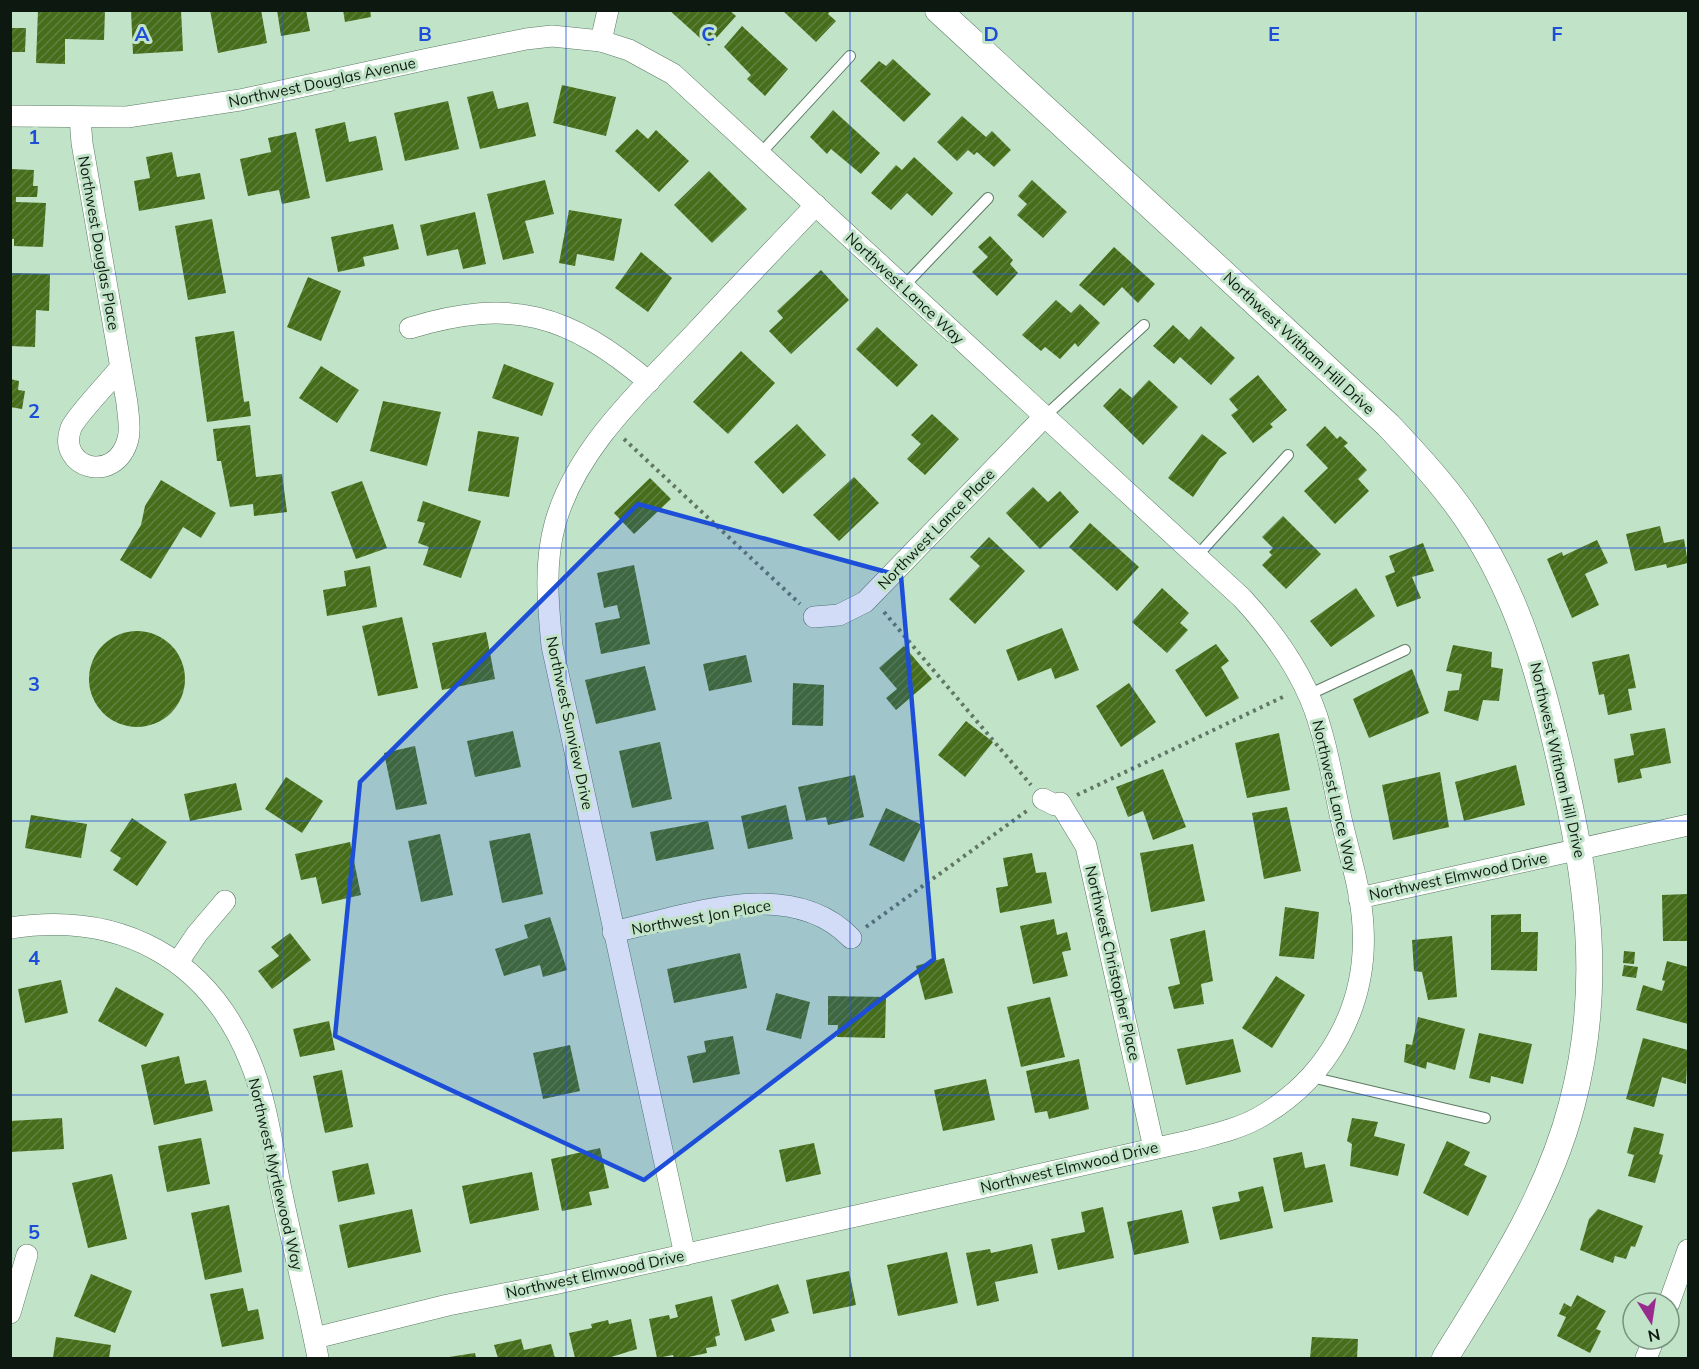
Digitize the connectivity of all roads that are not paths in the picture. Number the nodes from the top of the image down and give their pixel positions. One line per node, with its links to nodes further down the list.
1 (608, 10): 3 (street)
2 (938, 10): 23 (street, Northwest Witham Hill Drive)
3 (601, 41): 6 (street, Northwest Douglas Avenue); 7 (street, Northwest Lance Way)
4 (850, 56): 7 (lane)
5 (10, 116): 6 (street, Northwest Douglas Avenue)
6 (80, 118): 13 (street, Northwest Douglas Place)
7 (760, 154): 9 (street, Northwest Lance Way)
8 (988, 198): 10 (lane)
9 (816, 205): 10 (street, Northwest Lance Way); 14 (street, Northwest Sunview Drive)
10 (903, 287): 15 (street, Northwest Lance Way)
11 (1144, 325): 15 (lane)
12 (410, 328): 14 (street)
13 (120, 368)
14 (649, 382): 27 (street, Northwest Sunview Drive)
15 (1044, 417): 17 (street, Northwest Lance Way); 18 (street, Northwest Lance Place)
16 (1288, 455): 17 (lane)
17 (1197, 556): 20 (street, Northwest Lance Way)
18 (814, 617)
19 (1405, 650): 20 (lane)
20 (1306, 691): 24 (street, Northwest Lance Way)
21 (1051, 801): 32 (street, Northwest Christopher Place)
22 (1689, 825): 23 (street, Northwest Elmwood Drive)
23 (1580, 849): 24 (street, Northwest Elmwood Drive); 39 (street, Northwest Witham Hill Drive)
24 (1359, 898): 30 (street, Northwest Elmwood Drive)
25 (225, 901): 29 (street)
26 (10, 928): 29 (street, Northwest Myrtlewood Way)
27 (613, 932): 28 (street, Northwest Jon Place); 35 (street, Northwest Sunview Drive)
28 (851, 938)
29 (178, 962): 38 (street, Northwest Myrtlewood Way)
30 (1311, 1077): 31 (lane); 32 (street, Northwest Elmwood Drive)
31 (1485, 1118)
32 (1154, 1148): 35 (street, Northwest Elmwood Drive)
33 (1689, 1250): 36 (street)
34 (27, 1255): 37 (street)
35 (685, 1255): 38 (street, Northwest Elmwood Drive)
36 (1674, 1291)
37 (10, 1313)
38 (316, 1348)
39 (1445, 1359)

